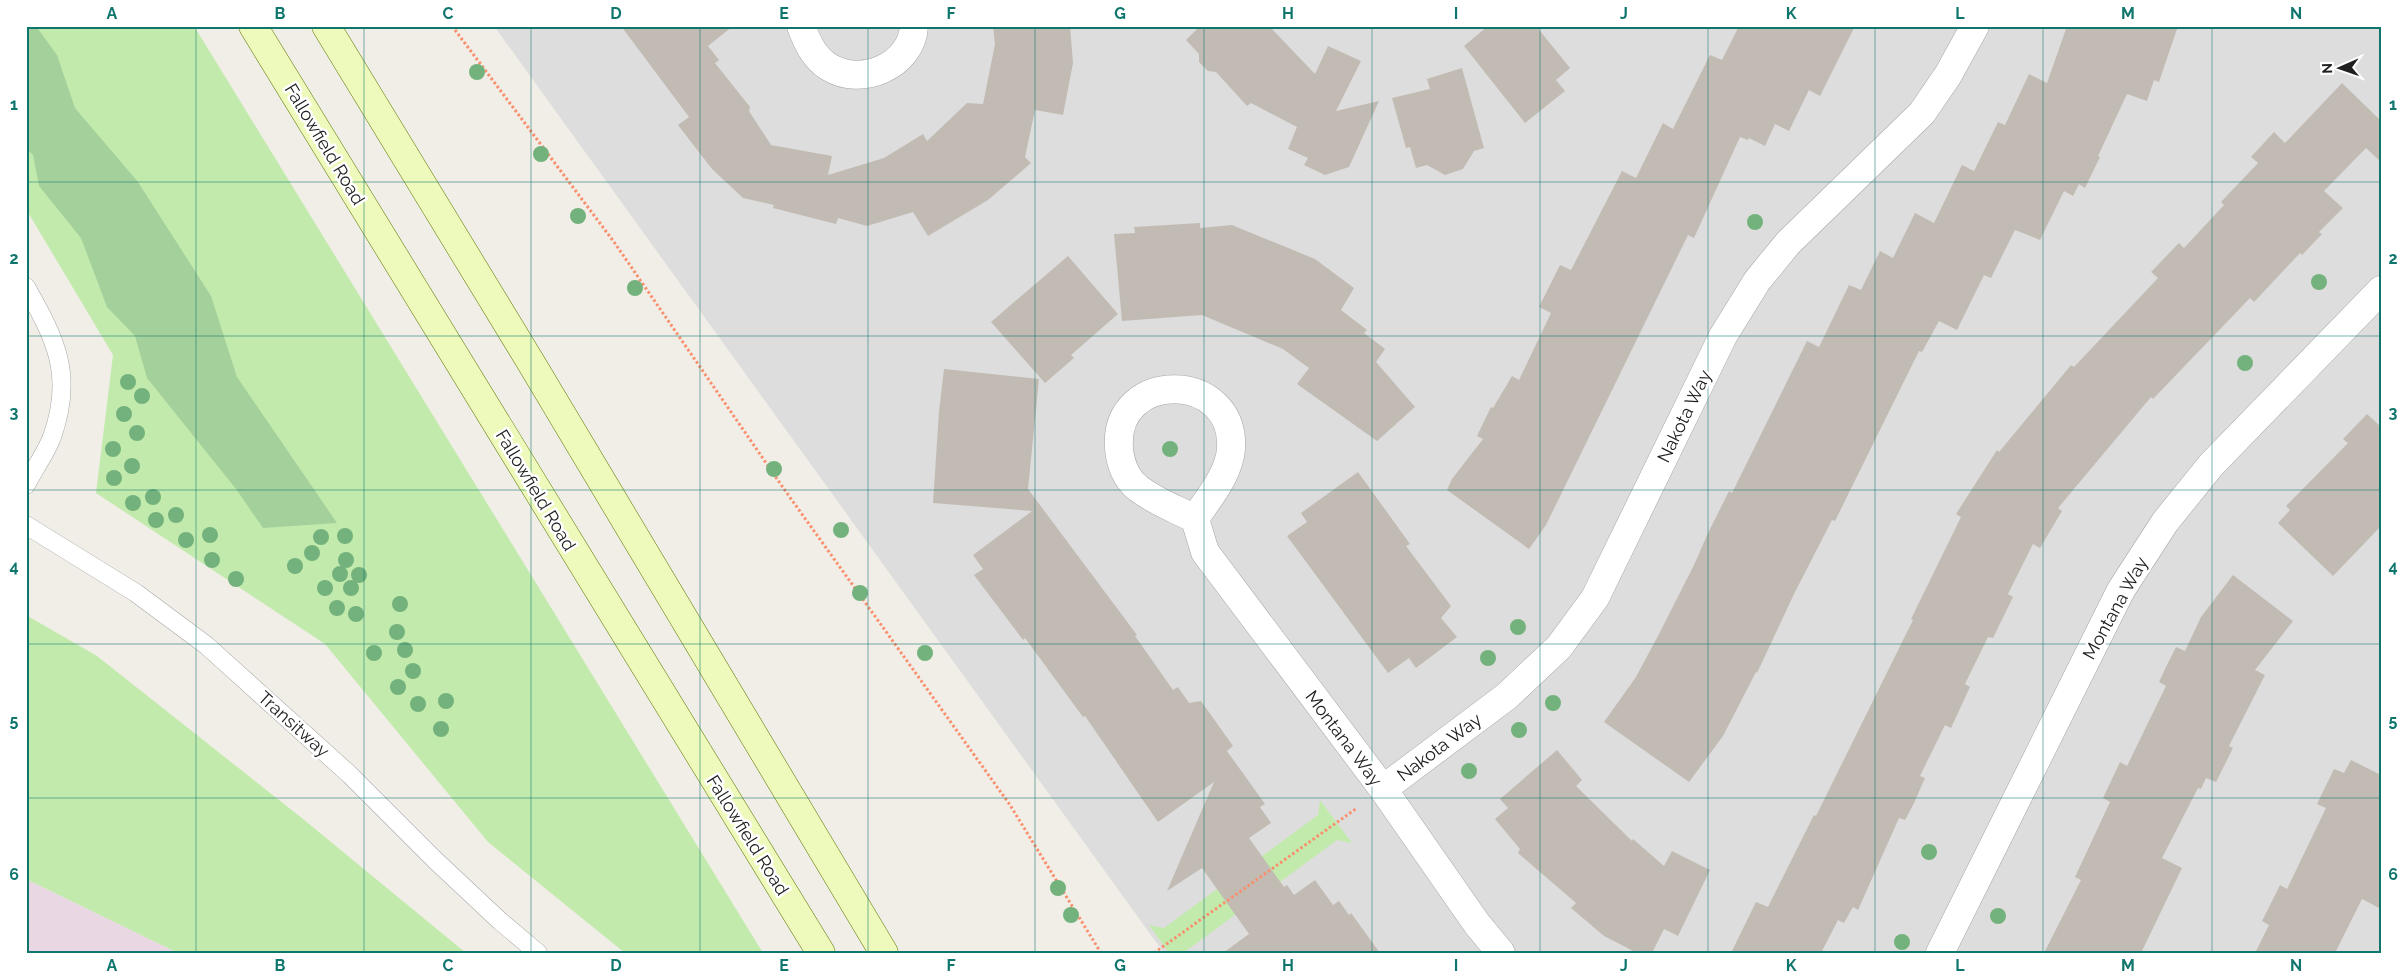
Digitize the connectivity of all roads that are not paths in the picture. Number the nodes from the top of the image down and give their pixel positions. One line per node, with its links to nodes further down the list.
1 (253, 26): 13 (main road, Fallowfield Road)
2 (326, 26): 14 (main road)
3 (801, 26): 4 (street)
4 (914, 26)
5 (1975, 26): 11 (street, Nakota Way)
6 (26, 287): 8 (lane)
7 (2381, 290): 16 (street, Montana Way)
8 (26, 484)
9 (1195, 519): 9 (street); 11 (street, Montana Way)
10 (26, 525): 12 (lane, Transitway)
11 (1383, 789): 15 (street, Montana Way)
12 (538, 953)
13 (821, 953)
14 (884, 953)
15 (1501, 953)
16 (1940, 953)

